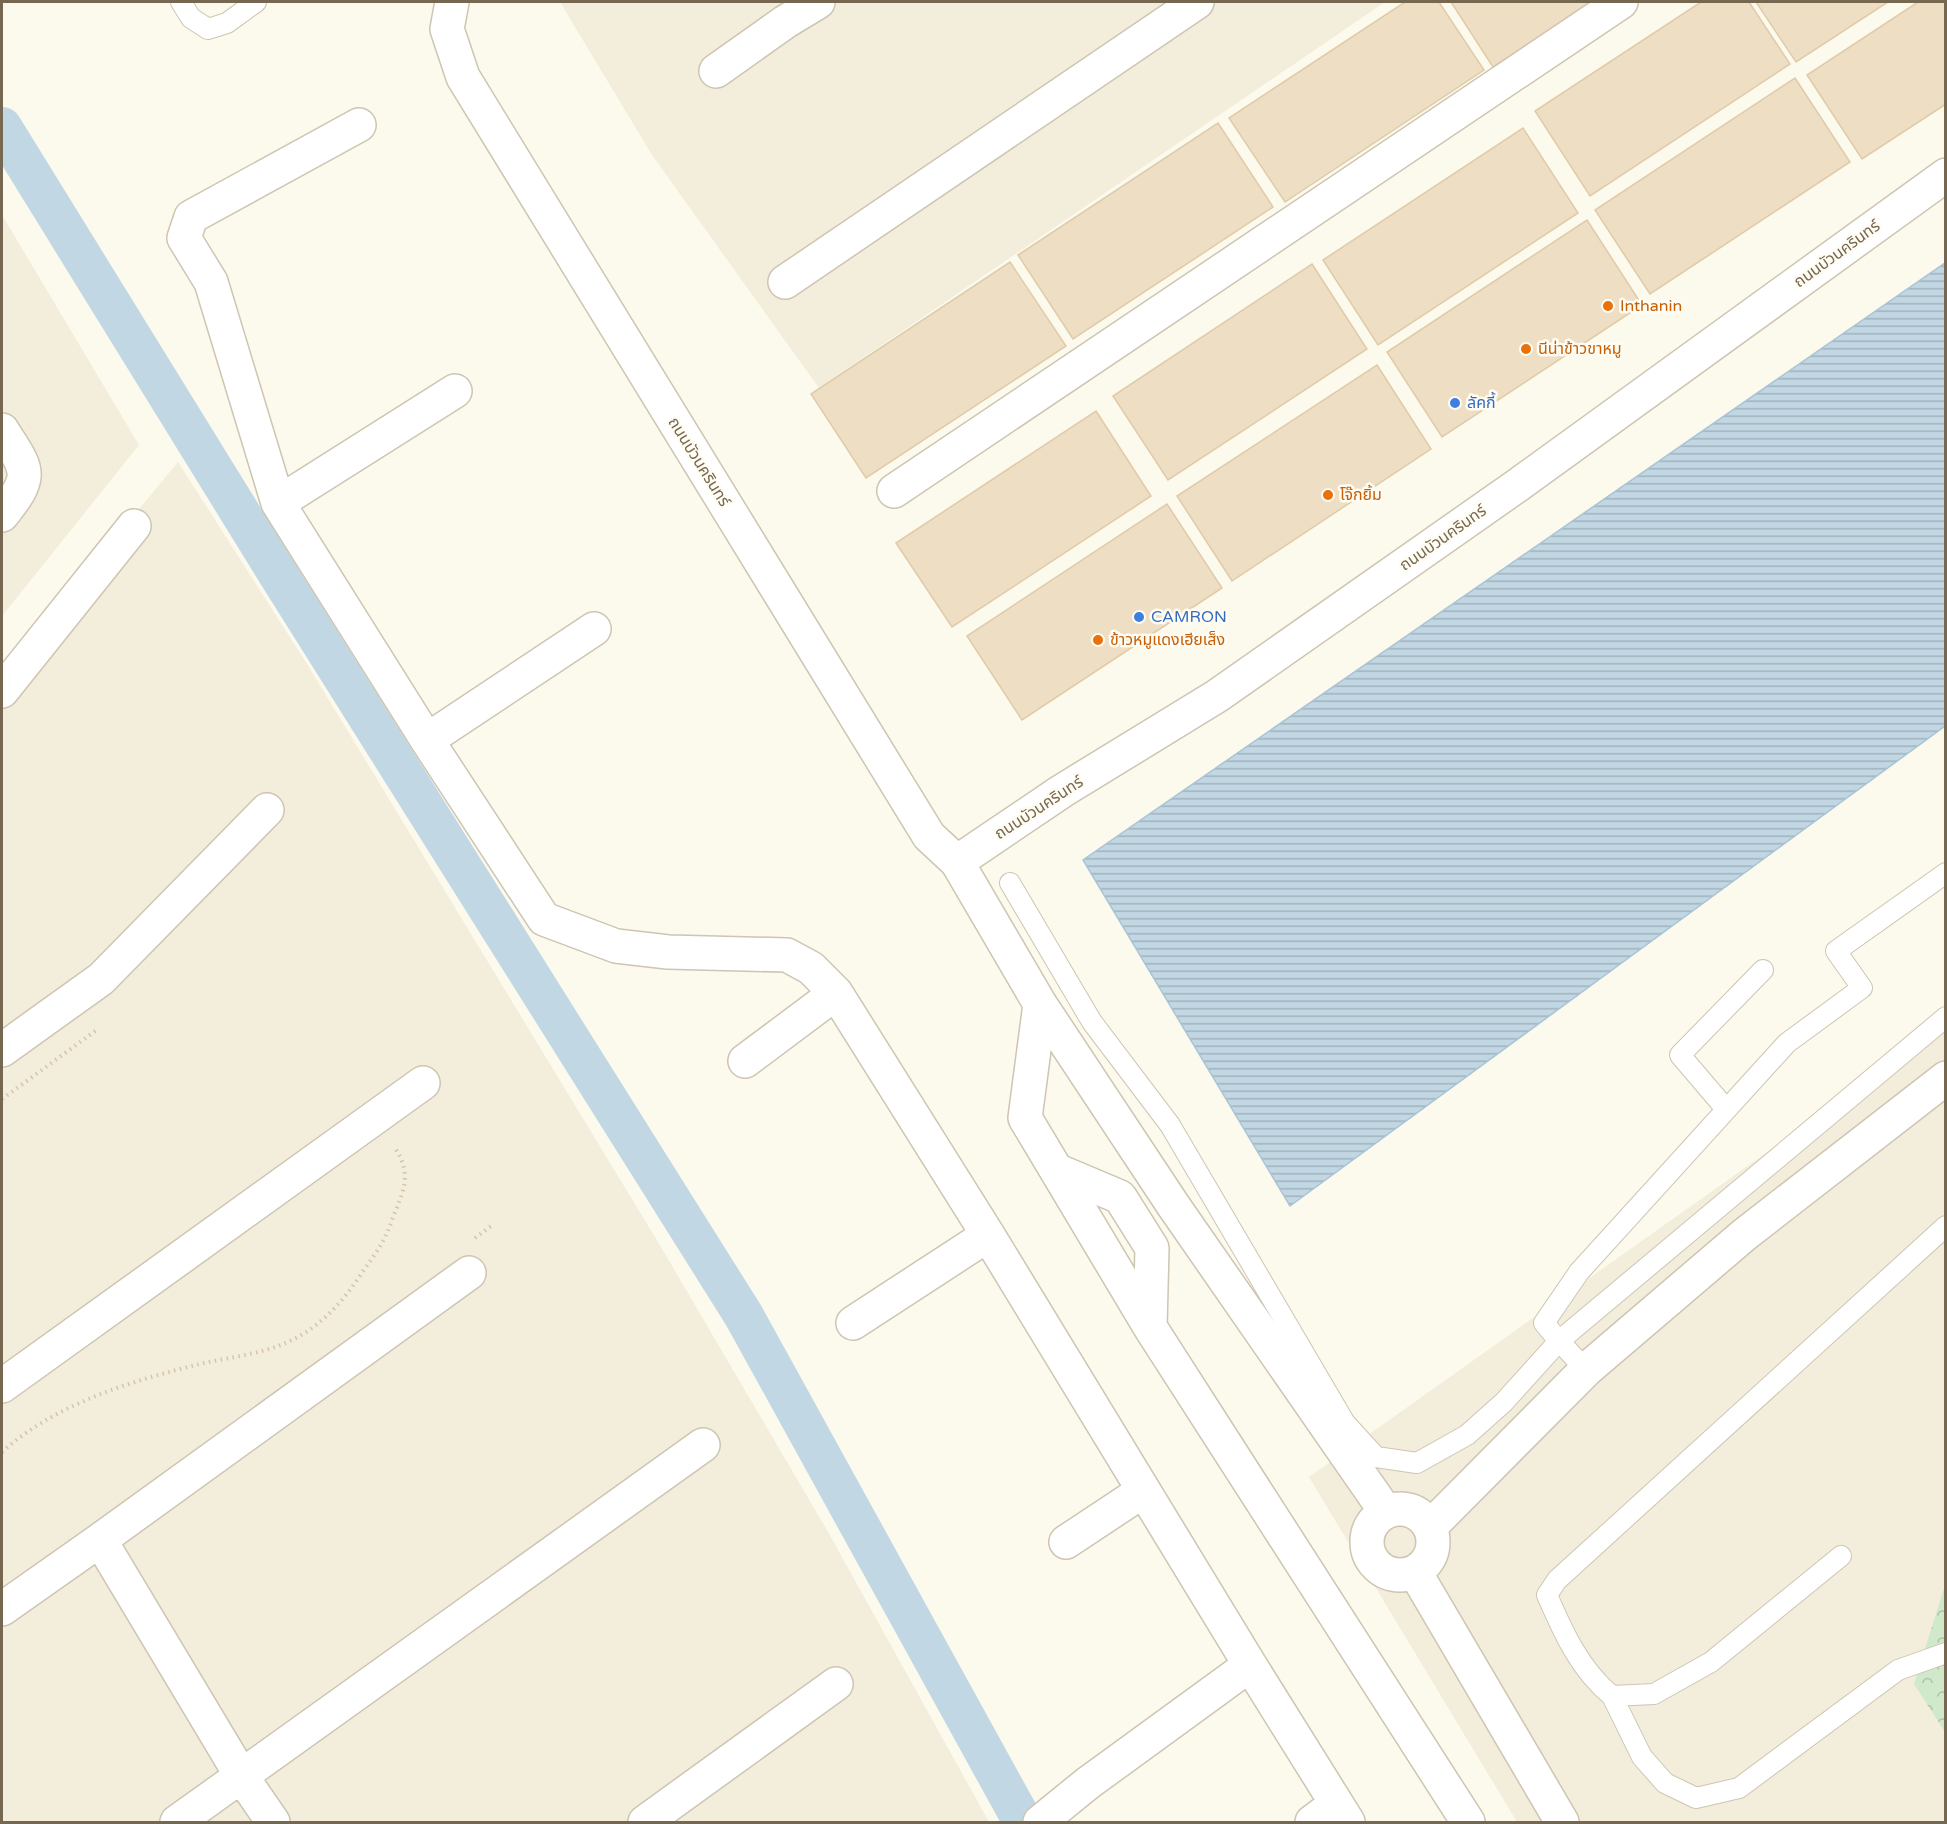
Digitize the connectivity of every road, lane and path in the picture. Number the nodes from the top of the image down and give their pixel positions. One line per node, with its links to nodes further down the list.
1 (181, 2): 2 (lane)
2 (256, 2)
3 (452, 2): 22 (street, ถนนบัวนครินทร์)
4 (818, 2): 7 (street)
5 (1197, 2): 11 (street)
6 (1621, 2): 14 (street)
7 (778, 12): 8 (street)
8 (716, 71)
9 (360, 125): 15 (street)
10 (1946, 175): 22 (street, ถนนบัวนครินทร์)
11 (785, 282)
12 (455, 391): 15 (street)
13 (2, 430): 16 (street)
14 (894, 491)
15 (278, 503): 20 (street)
16 (2, 515)
17 (134, 526): 19 (street)
18 (594, 629): 20 (street)
19 (2, 691)
20 (427, 741): 26 (street)
21 (267, 810): 29 (street)
22 (957, 862): 27 (street)
23 (1946, 873): 33 (lane)
24 (1010, 883): 41 (lane)
25 (1763, 970): 33 (lane)
26 (836, 993): 30 (street); 37 (street)
27 (1040, 1004): 35 (street); 47 (street)
28 (1946, 1017): 41 (lane)
29 (2, 1050)
30 (745, 1061)
31 (1946, 1078): 42 (street)
32 (423, 1083): 43 (street)
33 (1726, 1110): 41 (lane)
34 (393, 1145): 45 (path)
35 (1056, 1170): 40 (street); 40 (street)
36 (1946, 1226): 57 (lane)
37 (988, 1235): 39 (street); 46 (street)
38 (469, 1274): 49 (street)
39 (853, 1323)
40 (1150, 1327): 64 (street)
41 (1559, 1341): 42 (lane)
42 (1586, 1370): 48 (street)
43 (2, 1386)
44 (703, 1444): 58 (street)
45 (2, 1452)
46 (1143, 1491): 50 (street); 55 (street)
47 (1386, 1512): 48 (street); 52 (street)
48 (1431, 1527): 52 (street)
49 (100, 1540): 53 (street); 58 (street)
50 (1065, 1542)
51 (1841, 1556): 57 (lane)
52 (1415, 1572): 65 (street)
53 (2, 1609)
54 (1946, 1653): 57 (lane)
55 (1250, 1665): 59 (street); 63 (street)
56 (836, 1684): 62 (street)
57 (1612, 1696)
58 (242, 1777): 60 (street); 61 (street)
59 (1332, 1816)
60 (177, 1822)
61 (273, 1822)
62 (645, 1822)
63 (1040, 1822)
64 (1468, 1822)
65 (1562, 1822)

